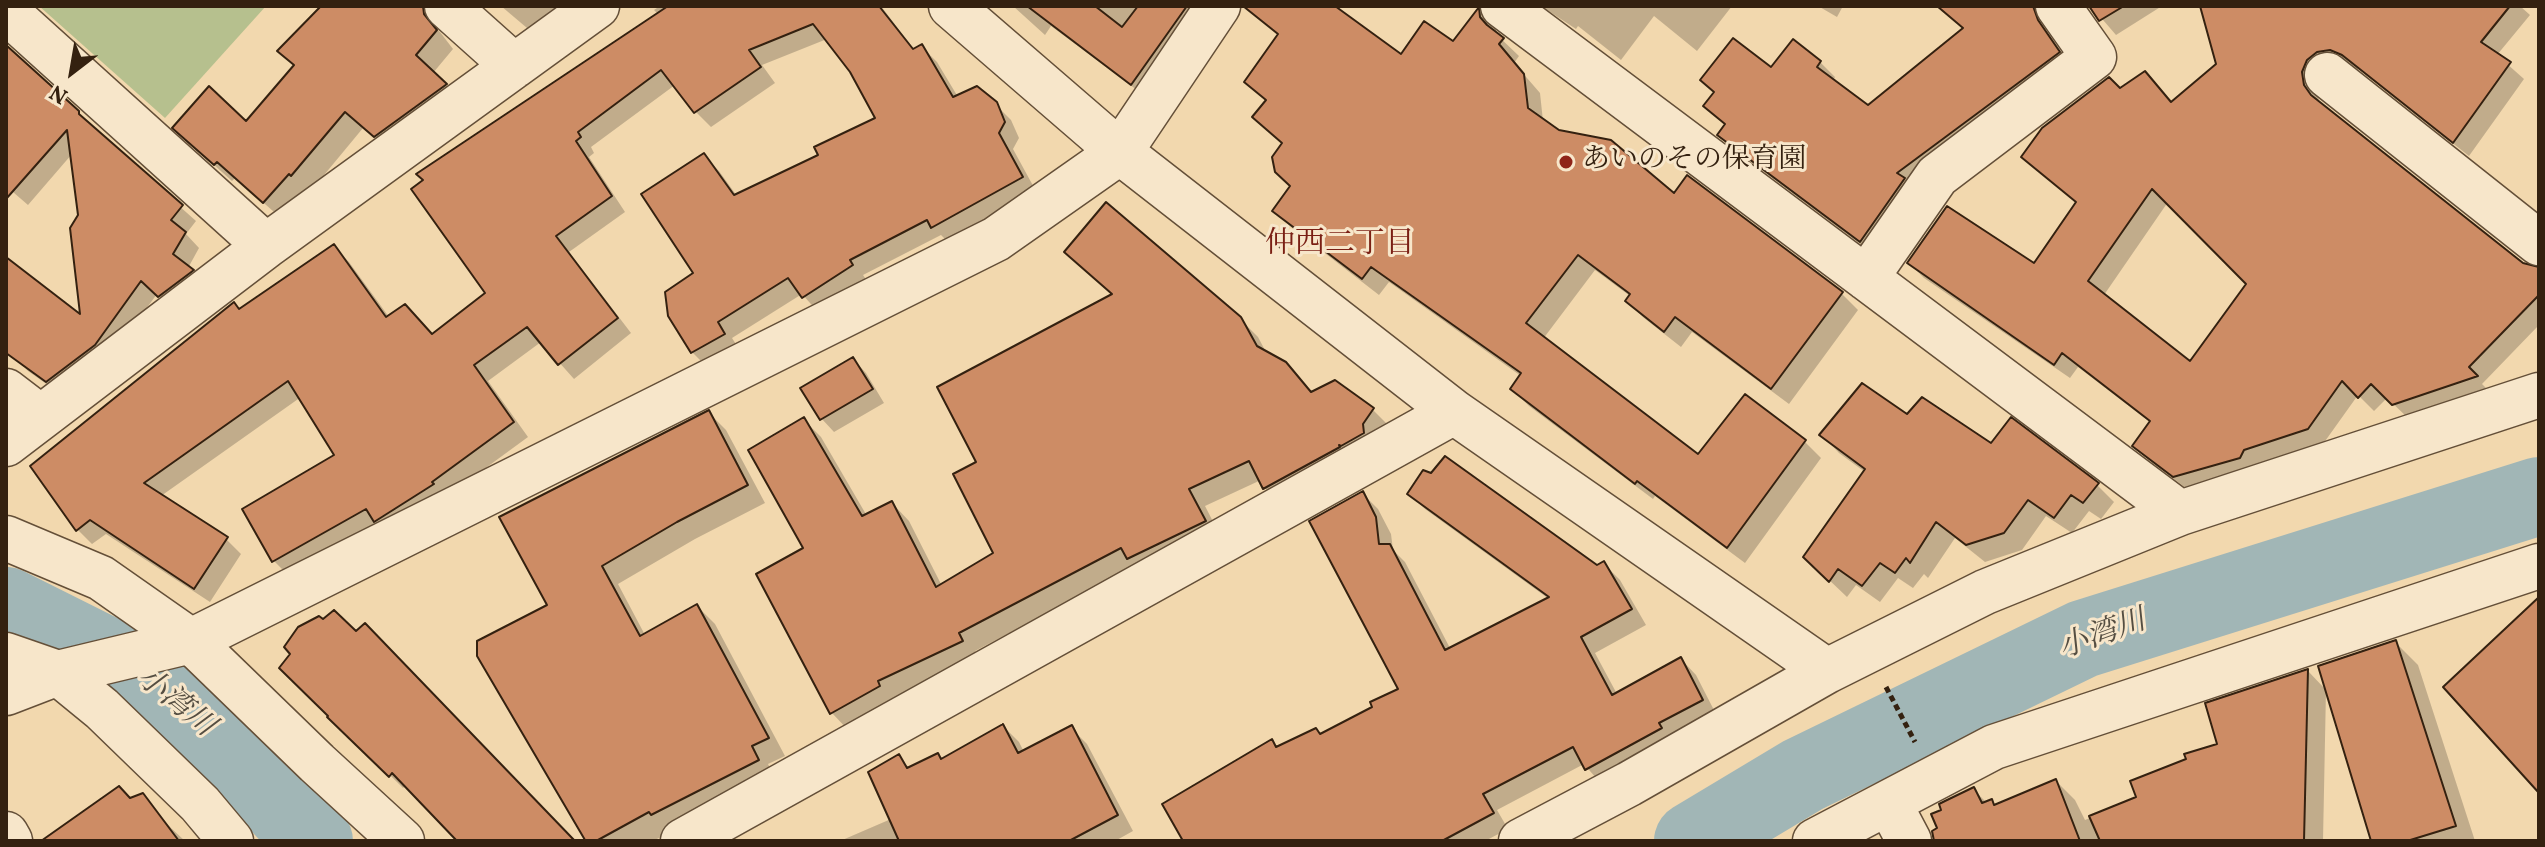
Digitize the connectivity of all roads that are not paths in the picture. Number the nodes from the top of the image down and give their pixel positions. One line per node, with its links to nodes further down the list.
1 (447, 6): 8 (street)
2 (597, 6): 8 (street)
3 (951, 6): 10 (street)
4 (1503, 6): 13 (street)
5 (2058, 6): 13 (street)
6 (1206, 10): 10 (street)
7 (6, 11): 12 (street)
8 (514, 66): 12 (street)
9 (2327, 75): 11 (street)
10 (1120, 152): 16 (street); 21 (street)
11 (2539, 243)
12 (266, 246): 15 (street)
13 (1866, 278): 18 (street)
14 (2539, 395): 18 (street)
15 (23, 404): 17 (street)
16 (1454, 412): 23 (street); 31 (street)
17 (6, 444)
18 (2180, 513): 23 (street)
19 (6, 538): 21 (street)
20 (2539, 566): 26 (street)
21 (191, 641): 24 (street); 30 (street)
22 (6, 655): 24 (street)
23 (1827, 671): 32 (street)
24 (58, 673): 25 (street); 29 (street)
25 (6, 693)
26 (1889, 803): 33 (street); 34 (street)
27 (6, 834): 28 (street)
28 (10, 841)
29 (231, 841)
30 (402, 841)
31 (683, 841)
32 (1521, 841)
33 (1815, 841)
34 (1909, 841)

